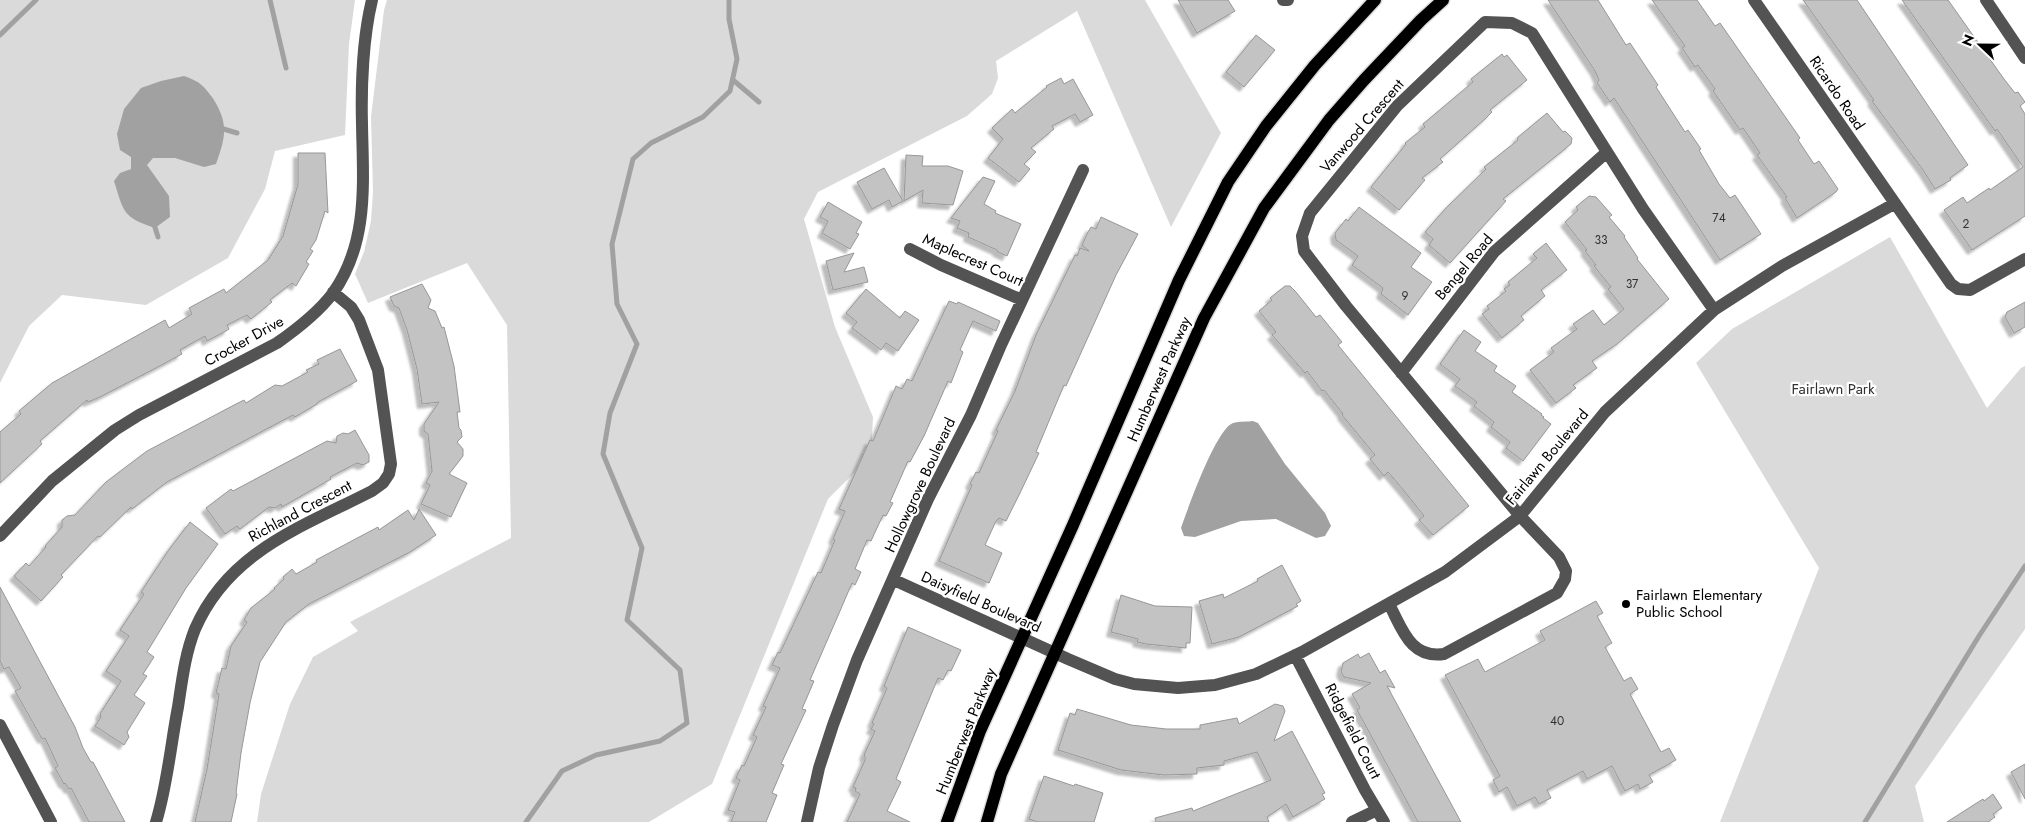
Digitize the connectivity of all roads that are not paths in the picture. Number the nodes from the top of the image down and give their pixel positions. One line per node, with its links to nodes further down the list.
1 (372, 0): 14 (street, Crocker Drive)
2 (1283, 0): 3 (street)
3 (1288, 0)
4 (1375, 0): 22 (main road, Humberwest Parkway)
5 (1443, 0): 23 (main road, Humberwest Parkway)
6 (1754, 0): 11 (street, Ricardo Road)
7 (1986, 0): 8 (street)
8 (2025, 58)
9 (1607, 152): 16 (street, Vanwood Crescent); 17 (street, Bengel Road); 17 (street, Vanwood Crescent)
10 (1082, 170): 15 (street, Hollowgrove Boulevard)
11 (1894, 204): 13 (street, Ricardo Road); 16 (street, Fairlawn Boulevard)
12 (910, 249): 15 (street, Maplecrest Court)
13 (2025, 259)
14 (333, 292): 19 (street, Crocker Drive); 28 (street, Richland Crescent)
15 (1022, 300): 20 (street, Hollowgrove Boulevard)
16 (1714, 310): 18 (street, Fairlawn Boulevard)
17 (1401, 373): 18 (street, Vanwood Crescent)
18 (1520, 516): 21 (street, Fairlawn Boulevard); 21 (street, Vanwood Crescent)
19 (0, 536)
20 (894, 580): 22 (street, Daisyfield Boulevard); 29 (street, Hollowgrove Boulevard)
21 (1389, 604): 24 (street, Fairlawn Boulevard)
22 (1023, 638): 23 (street, Daisyfield Boulevard); 30 (main road, Humberwest Parkway)
23 (1056, 653): 24 (street, Fairlawn Boulevard); 31 (main road, Humberwest Parkway)
24 (1296, 654): 26 (street, Ridgefield Court)
25 (0, 725): 27 (street)
26 (1377, 810): 32 (street); 33 (street, Ridgefield Court)
27 (51, 822)
28 (156, 822)
29 (807, 822)
30 (947, 822)
31 (987, 822)
32 (1352, 822)
33 (1384, 822)

